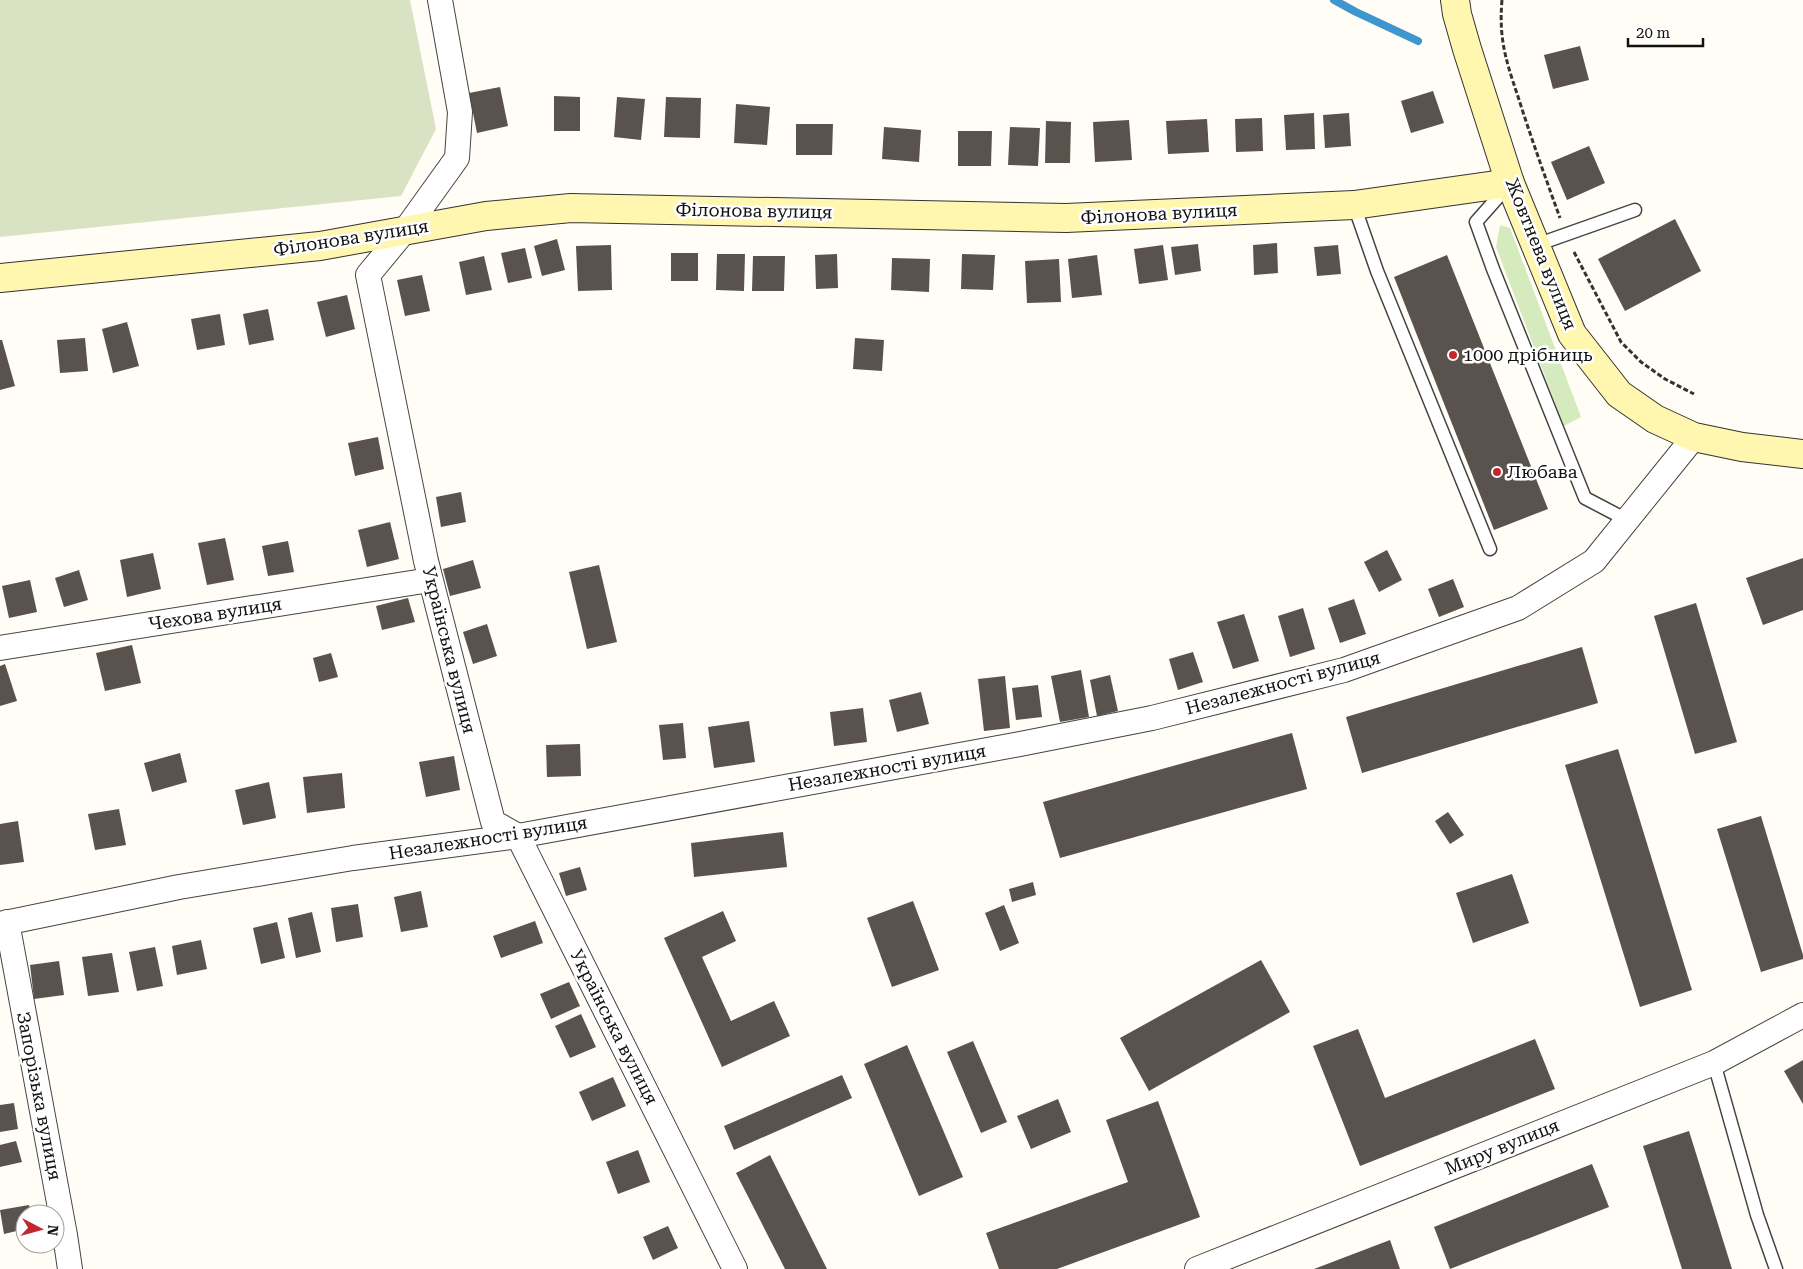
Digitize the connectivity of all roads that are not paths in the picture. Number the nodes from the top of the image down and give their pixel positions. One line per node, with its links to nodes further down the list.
1 (440, 0): 6 (street, Українська вулиця)
2 (1455, 0): 3 (street, Жовтнева вулиця)
3 (1510, 183): 4 (street, Філонова вулиця); 7 (street, Жовтнева вулиця); 11 (lane)
4 (1354, 205): 6 (street, Філонова вулиця); 12 (lane)
5 (1635, 210): 7 (lane)
6 (406, 229): 8 (street, Філонова вулиця); 13 (street, Українська вулиця)
7 (1536, 244): 9 (street, Жовтнева вулиця)
8 (0, 278)
9 (1694, 436): 10 (street, Жовтнева вулиця); 11 (street, Незалежності вулиця)
10 (1803, 454)
11 (1627, 520): 15 (street, Незалежності вулиця)
12 (1490, 549)
13 (430, 580): 14 (street, Чехова вулиця); 15 (street, Українська вулиця)
14 (0, 648)
15 (518, 836): 16 (street, Незалежності вулиця); 20 (street, Українська вулиця)
16 (3, 923): 19 (street, Запорізька вулиця)
17 (1803, 1015): 18 (street, Миру вулиця)
18 (1714, 1063): 21 (street, Миру вулиця); 22 (lane)
19 (70, 1269)
20 (735, 1269)
21 (1197, 1269)
22 (1776, 1269)

